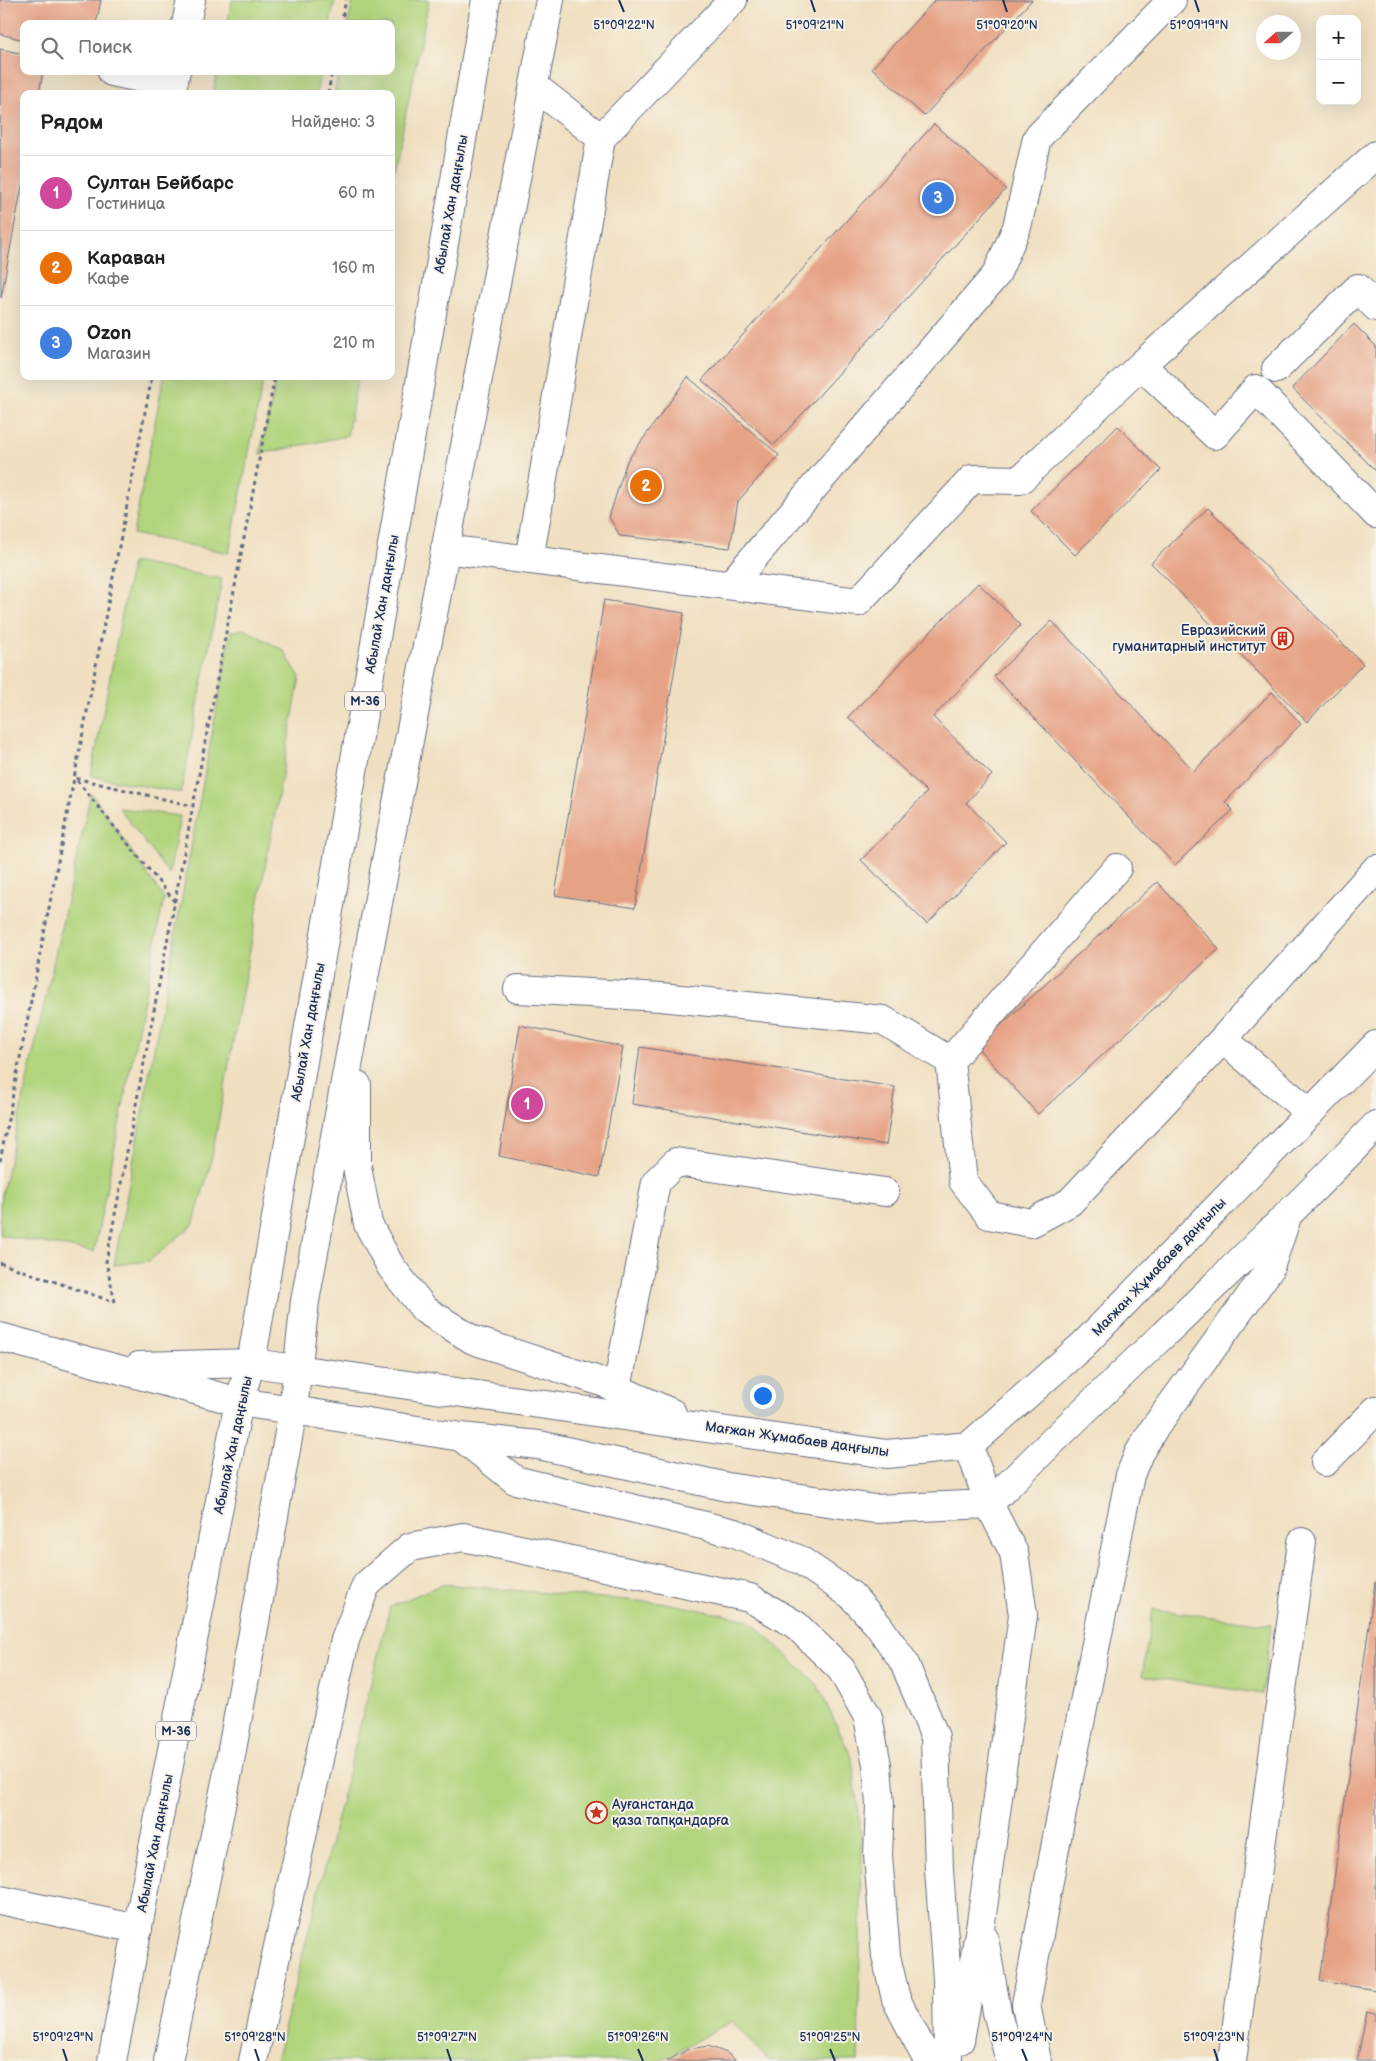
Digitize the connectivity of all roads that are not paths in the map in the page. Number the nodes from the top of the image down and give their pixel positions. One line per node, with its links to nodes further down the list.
1 (191, 0): 6 (main road)
2 (486, 0): 31 (main road, Абылай Хан даңғылы / M-36)
3 (550, 0): 9 (main road)
4 (734, 0): 10 (main road)
5 (1172, 0): 18 (main road)
6 (187, 20)
7 (126, 75): 8 (main road)
8 (175, 75)
9 (534, 86): 10 (main road); 16 (main road)
10 (601, 138): 17 (main road)
11 (1376, 155): 13 (main road)
12 (1376, 307): 14 (main road)
13 (1141, 364): 15 (main road); 18 (main road)
14 (1276, 369)
15 (1376, 514)
16 (446, 550): 17 (main road); 21 (main road)
17 (529, 560): 18 (main road)
18 (730, 585)
19 (1117, 868): 25 (main road)
20 (1376, 869): 23 (main road)
21 (371, 940): 33 (main road); 34 (main road)
22 (518, 989): 25 (main road)
23 (1223, 1039): 25 (main road); 26 (main road)
24 (1376, 1046): 26 (main road, Мағжан Жұмабаев даңғылы)
25 (950, 1061)
26 (1310, 1113): 40 (main road, Мағжан Жұмабаев даңғылы)
27 (1376, 1125): 29 (main road)
28 (885, 1192): 34 (main road)
29 (1287, 1217): 42 (main road); 54 (main road)
30 (0, 1338): 32 (main road)
31 (251, 1363): 32 (main road, Мағжан Жұмабаев даңғылы); 33 (main road, Мағжан Жұмабаев даңғылы); 35 (main road, Абылай Хан даңғылы / M-36)
32 (108, 1366): 35 (main road)
33 (297, 1369): 36 (main road); 38 (main road, Мағжан Жұмабаев даңғылы)
34 (617, 1389): 38 (main road)
35 (239, 1402): 36 (main road); 46 (main road, Абылай Хан даңғылы / M-36)
36 (293, 1410): 39 (main road); 48 (main road)
37 (1376, 1410): 41 (main road)
38 (706, 1427): 40 (main road, Мағжан Жұмабаев даңғылы)
39 (461, 1437): 42 (main road); 51 (main road)
40 (969, 1446): 42 (main road)
41 (1325, 1462)
42 (988, 1504): 45 (main road)
43 (1302, 1542): 55 (main road)
44 (0, 1900): 46 (main road)
45 (981, 1922): 52 (main road); 53 (main road)
46 (138, 1929): 47 (main road, Абылай Хан даңғылы / M-36)
47 (112, 2061)
48 (168, 2061)
49 (253, 2061): 50 (main road)
50 (928, 2061)
51 (948, 2061)
52 (956, 2061)
53 (1010, 2061)
54 (1037, 2061)
55 (1232, 2061)

